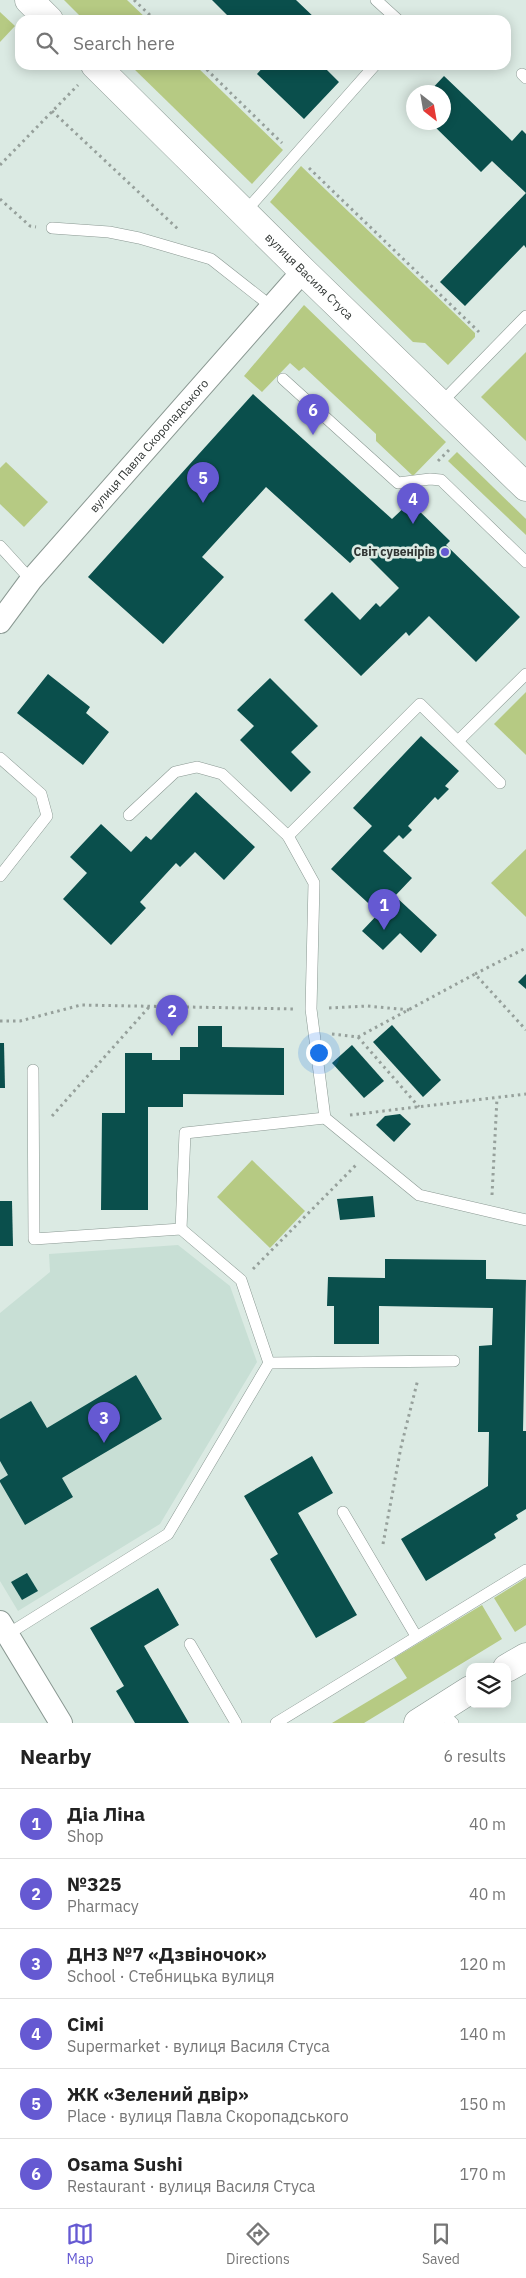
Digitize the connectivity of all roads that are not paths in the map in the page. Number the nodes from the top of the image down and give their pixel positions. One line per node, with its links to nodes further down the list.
1 (376, 0): 2 (lane)
2 (392, 15)
3 (371, 70): 5 (lane)
4 (87, 75): 5 (street, вулиця Василя Стуса)
5 (244, 213): 7 (street, вулиця Василя Стуса)
6 (52, 228): 8 (lane)
7 (303, 272): 8 (street, вулиця Павла Скоропадського); 11 (street, вулиця Василя Стуса)
8 (272, 307): 15 (street, вулиця Павла Скоропадського)
9 (526, 316): 11 (lane)
10 (283, 379): 14 (lane)
11 (440, 404): 12 (street, вулиця Василя Стуса)
12 (526, 487)
13 (0, 546): 15 (lane)
14 (526, 562)
15 (31, 580): 16 (street, вулиця Павла Скоропадського)
16 (0, 622)
17 (526, 674): 18 (lane)
18 (458, 742): 20 (lane); 22 (lane)
19 (0, 758): 23 (lane)
20 (500, 783)
21 (129, 815): 22 (lane)
22 (288, 836): 25 (lane)
23 (0, 876)
24 (33, 1070): 27 (lane)
25 (325, 1118): 26 (lane); 27 (lane)
26 (526, 1220)
27 (181, 1229): 29 (lane)
28 (454, 1361): 29 (lane)
29 (269, 1363): 32 (lane)
30 (343, 1512): 33 (lane)
31 (526, 1570): 33 (lane)
32 (4, 1628): 39 (street)
33 (416, 1636): 41 (lane)
34 (190, 1644): 40 (lane)
35 (526, 1657): 36 (street)
36 (511, 1666)
37 (466, 1693): 38 (street)
38 (436, 1719)
39 (61, 1723)
40 (236, 1723)
41 (276, 1723)

